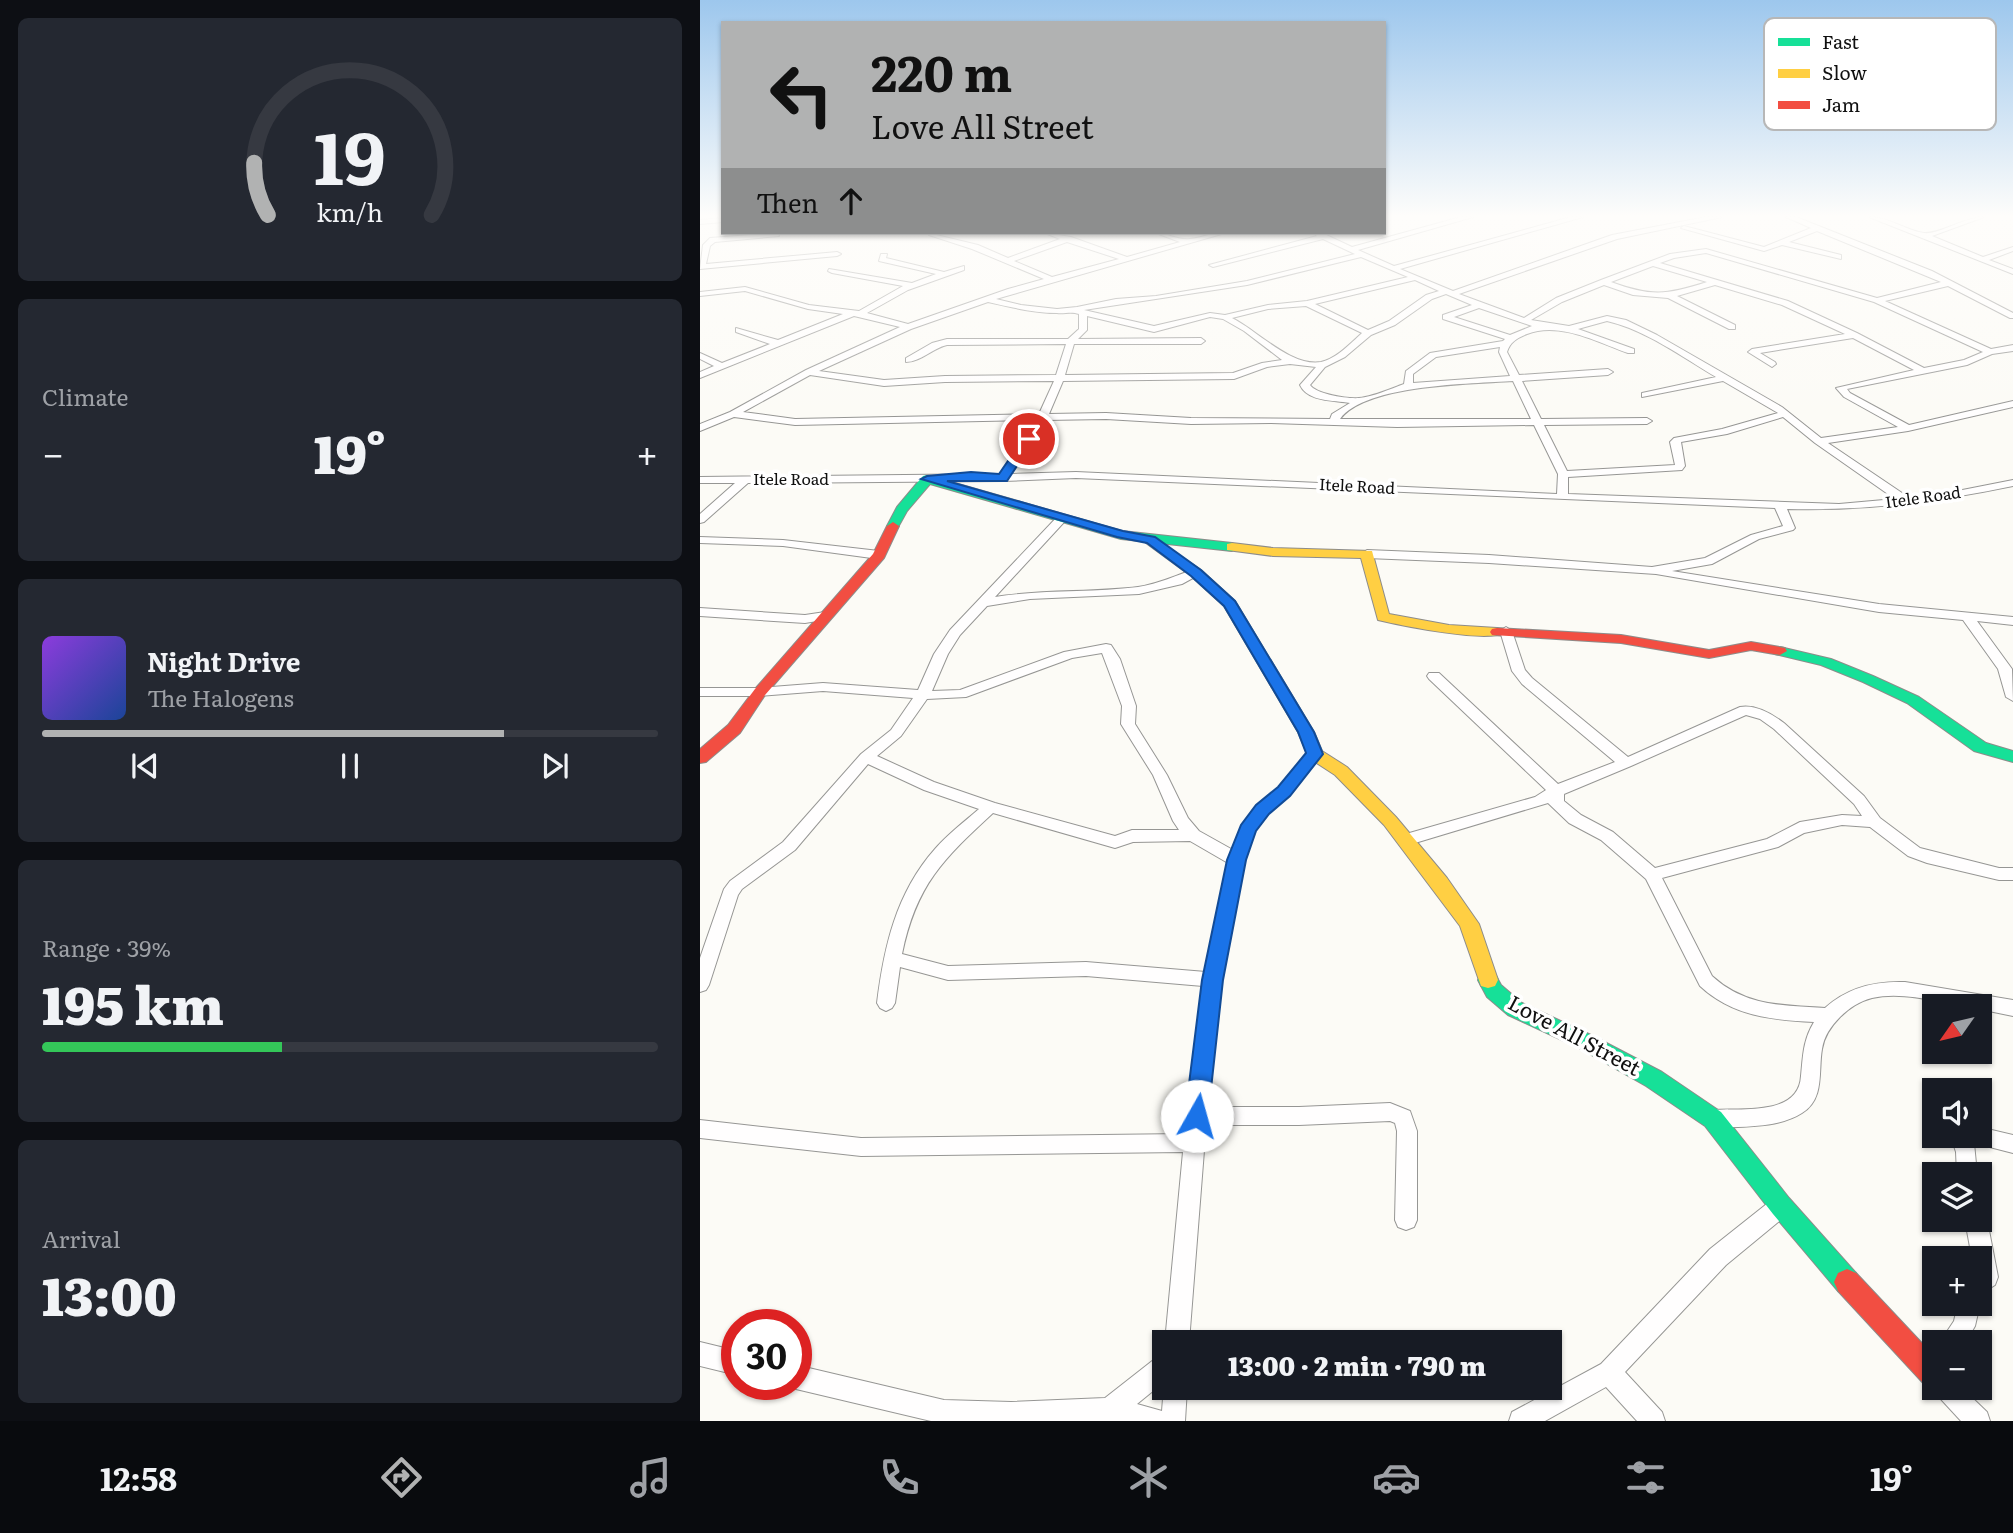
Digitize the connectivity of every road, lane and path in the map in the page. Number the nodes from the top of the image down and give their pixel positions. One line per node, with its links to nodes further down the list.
1 (902, 283): 15 (street)
2 (917, 283): 15 (street)
3 (1039, 283): 19 (street)
4 (1245, 283): 23 (street)
5 (1392, 283): 21 (street)
6 (1428, 283): 16 (street)
7 (1476, 283): 16 (street)
8 (1601, 283): 27 (street)
9 (1607, 283): 18 (street)
10 (1713, 283): 18 (street)
11 (1715, 283): 35 (street)
12 (1819, 283): 20 (street)
13 (1948, 283): 20 (street)
14 (1949, 283): 25 (street)
15 (912, 285): 24 (street)
16 (1450, 292): 22 (street); 34 (street)
17 (700, 294): 24 (street)
18 (1670, 296): 30 (street)
19 (991, 300): 23 (street); 29 (street)
20 (1877, 300): 43 (street)
21 (1307, 303): 26 (street); 34 (street)
22 (1479, 305): 27 (street); 39 (street)
23 (1080, 311): 31 (street); 37 (street)
24 (856, 314): 29 (street); 40 (street)
25 (2013, 316)
26 (1225, 317): 31 (street); 46 (street)
27 (1526, 320): 28 (street)
28 (1540, 326): 32 (street); 39 (street)
29 (908, 327): 51 (street)
30 (1732, 327)
31 (1154, 329): 36 (street)
32 (1569, 329): 42 (street); 55 (street)
33 (740, 330): 40 (street)
34 (1368, 333): 47 (street)
35 (1854, 335): 48 (street); 50 (street)
36 (1155, 340): 37 (street); 38 (street)
37 (1071, 341): 45 (street); 54 (street)
38 (1201, 341)
39 (1507, 341): 56 (street); 57 (street)
40 (780, 344): 49 (street)
41 (2013, 348): 43 (street)
42 (1631, 351)
43 (1990, 352): 50 (street)
44 (700, 356): 49 (street)
45 (909, 360)
46 (1290, 361): 47 (street); 54 (street)
47 (1322, 365): 59 (street)
48 (1772, 365)
49 (722, 366): 53 (street)
50 (1922, 371): 68 (street)
51 (809, 372): 54 (street); 61 (street)
52 (1608, 372): 56 (street)
53 (700, 376)
54 (1060, 378): 63 (street)
55 (1723, 378): 58 (street); 62 (street)
56 (1518, 379): 57 (street); 65 (street)
57 (1408, 386): 59 (street)
58 (1646, 395)
59 (1359, 401): 66 (street)
60 (2013, 404): 68 (street)
61 (733, 414): 63 (street); 67 (street)
62 (1783, 414): 69 (street); 70 (street)
63 (1042, 419): 66 (street); 71 (street)
64 (1647, 421): 65 (street)
65 (1537, 422): 66 (street); 70 (street)
66 (1335, 423)
67 (700, 428)
68 (1908, 428): 69 (street)
69 (1819, 441): 77 (street)
70 (1563, 474): 76 (street)
71 (1003, 478): 73 (street, Itele Road); 76 (street, Itele Road)
72 (746, 479): 73 (street, Itele Road); 74 (street, Itele Road); 80 (street)
73 (927, 479): 79 (street); 84 (street)
74 (700, 480)
75 (2013, 482): 77 (street, Itele Road)
76 (1562, 496): 78 (street, Itele Road)
77 (1906, 501): 78 (street, Itele Road)
78 (1780, 506): 85 (street)
79 (1062, 518): 82 (street); 87 (street)
80 (700, 520)
81 (700, 540): 84 (street)
82 (1151, 540): 83 (street); 86 (street)
83 (1367, 554): 85 (street); 92 (street)
84 (879, 555): 91 (street)
85 (1652, 571): 89 (street)
86 (1196, 573): 87 (street); 98 (street)
87 (984, 603): 96 (street)
88 (700, 612): 91 (street)
89 (1969, 618): 90 (street); 97 (street)
90 (2013, 621)
91 (810, 625): 95 (street)
92 (1506, 631): 100 (street); 102 (street)
93 (1434, 676): 103 (street)
94 (700, 692): 95 (street)
95 (760, 692): 96 (street); 101 (street)
96 (923, 695): 99 (street); 105 (street)
97 (2013, 697)
98 (1315, 754): 109 (street, Love All Street); 110 (street)
99 (866, 757): 104 (street); 115 (street)
100 (2013, 757)
101 (700, 758)
102 (1626, 763): 103 (street); 106 (street)
103 (1556, 791): 109 (street); 112 (street)
104 (990, 807): 108 (street); 113 (street)
105 (1181, 821): 107 (street); 108 (street)
106 (1874, 822): 111 (street); 112 (street)
107 (1193, 835): 108 (street); 110 (street)
108 (1169, 836)
109 (1405, 840): 120 (street, Love All Street)
110 (1237, 860): 114 (street)
111 (2013, 874)
112 (1652, 875): 118 (street)
113 (891, 958): 114 (street); 116 (street)
114 (1213, 980): 119 (street)
115 (700, 985)
116 (886, 1003)
117 (2013, 1008): 118 (street)
118 (1829, 1016): 120 (street)
119 (1197, 1116): 123 (street); 126 (street)
120 (1713, 1119): 125 (street, Love All Street)
121 (700, 1129): 123 (street)
122 (1992, 1139): 124 (street)
123 (1194, 1143): 127 (street)
124 (2013, 1144)
125 (1781, 1206): 130 (street, Love All Street); 131 (street)
126 (1406, 1220)
127 (1178, 1330)
128 (700, 1354): 129 (street)
129 (721, 1359)
130 (1922, 1363)
131 (1609, 1373): 139 (street); 140 (street)
132 (1152, 1377): 136 (street)
133 (812, 1381): 136 (street)
134 (1174, 1400): 138 (street)
135 (1958, 1400): 141 (street, Love All Street)
136 (1109, 1410): 137 (street)
137 (1157, 1421)
138 (1173, 1421)
139 (1521, 1421)
140 (1653, 1421)
141 (1978, 1421)

